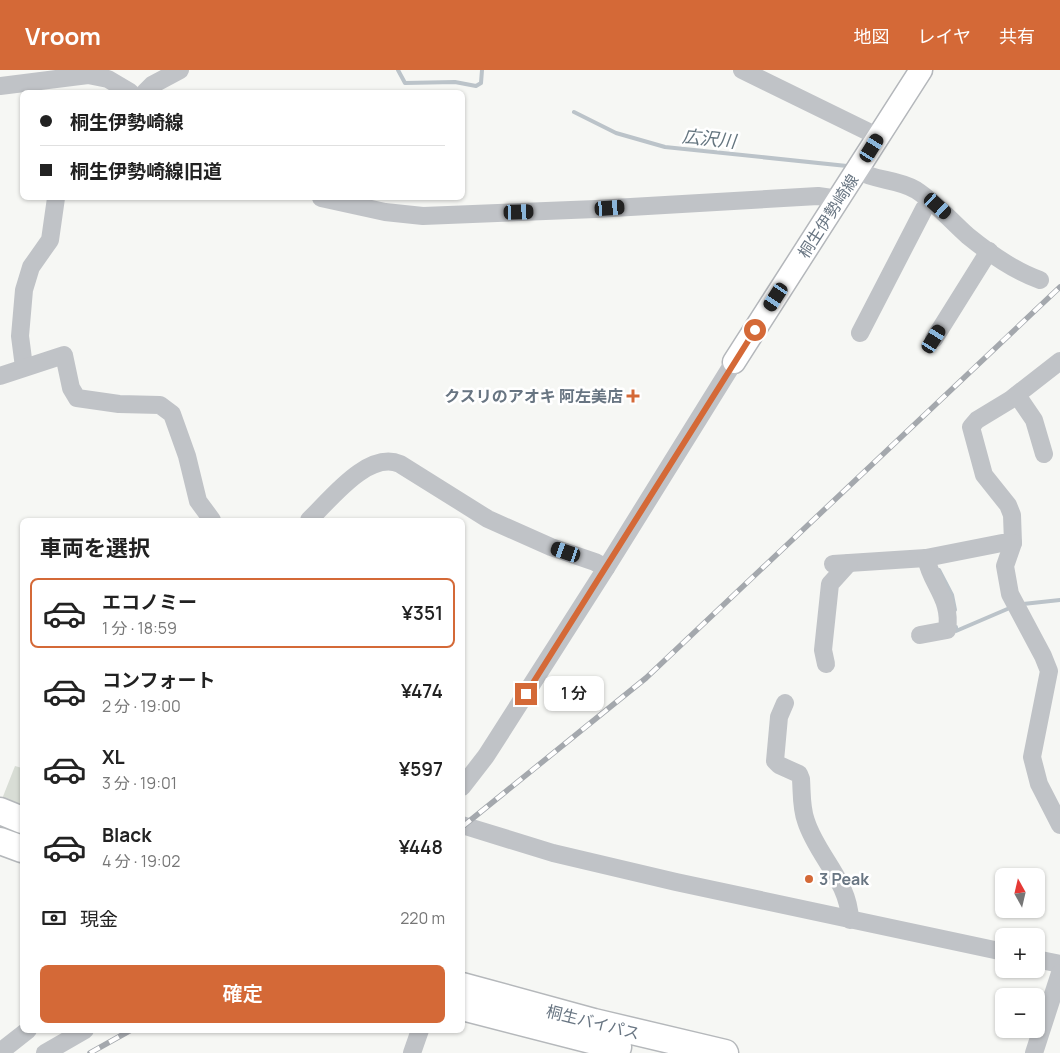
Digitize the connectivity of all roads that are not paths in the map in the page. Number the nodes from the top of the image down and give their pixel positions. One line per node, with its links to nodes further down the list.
1 (180, 70): 7 (street)
2 (742, 70): 8 (street)
3 (921, 70): 8 (main road, 桐生伊勢崎線)
4 (28, 76): 5 (street); 6 (street)
5 (0, 86)
6 (126, 90)
7 (147, 90)
8 (879, 137): 9 (main road, 桐生伊勢崎線)
9 (858, 171): 10 (main road, 桐生伊勢崎線); 13 (street)
10 (839, 199): 12 (street); 19 (main road, 桐生伊勢崎線)
11 (56, 200): 20 (street)
12 (330, 200)
13 (931, 201): 14 (street); 16 (street)
14 (989, 251): 15 (street); 17 (street)
15 (1040, 280)
16 (860, 333)
17 (934, 339)
18 (1060, 361): 22 (street)
19 (734, 362): 28 (street)
20 (24, 367): 21 (street); 24 (street)
21 (0, 376)
22 (1017, 395): 23 (street); 26 (street)
23 (1044, 454)
24 (211, 518)
25 (311, 518): 28 (street)
26 (1013, 543): 27 (street); 36 (street)
27 (926, 558): 29 (street); 30 (street)
28 (606, 568): 32 (street)
29 (920, 635)
30 (826, 664)
31 (785, 703): 43 (street)
32 (465, 783)
33 (0, 811): 34 (highway)
34 (20, 819)
35 (0, 822): 38 (highway)
36 (1060, 825)
37 (465, 826): 43 (street)
38 (20, 830)
39 (0, 841): 40 (highway)
40 (20, 848)
41 (0, 851): 42 (highway)
42 (20, 856)
43 (850, 920): 44 (street)
44 (995, 950)
45 (1045, 961): 46 (street)
46 (1060, 964)
47 (1060, 973): 58 (street)
48 (465, 987): 57 (highway, 桐生バイパス)
49 (465, 1008): 56 (highway, 桐生バイパス)
50 (24, 1033): 53 (street)
51 (80, 1033): 54 (street)
52 (419, 1033): 55 (street)
53 (0, 1052)
54 (45, 1053)
55 (412, 1053)
56 (646, 1053)
57 (725, 1053)
58 (1034, 1053)

